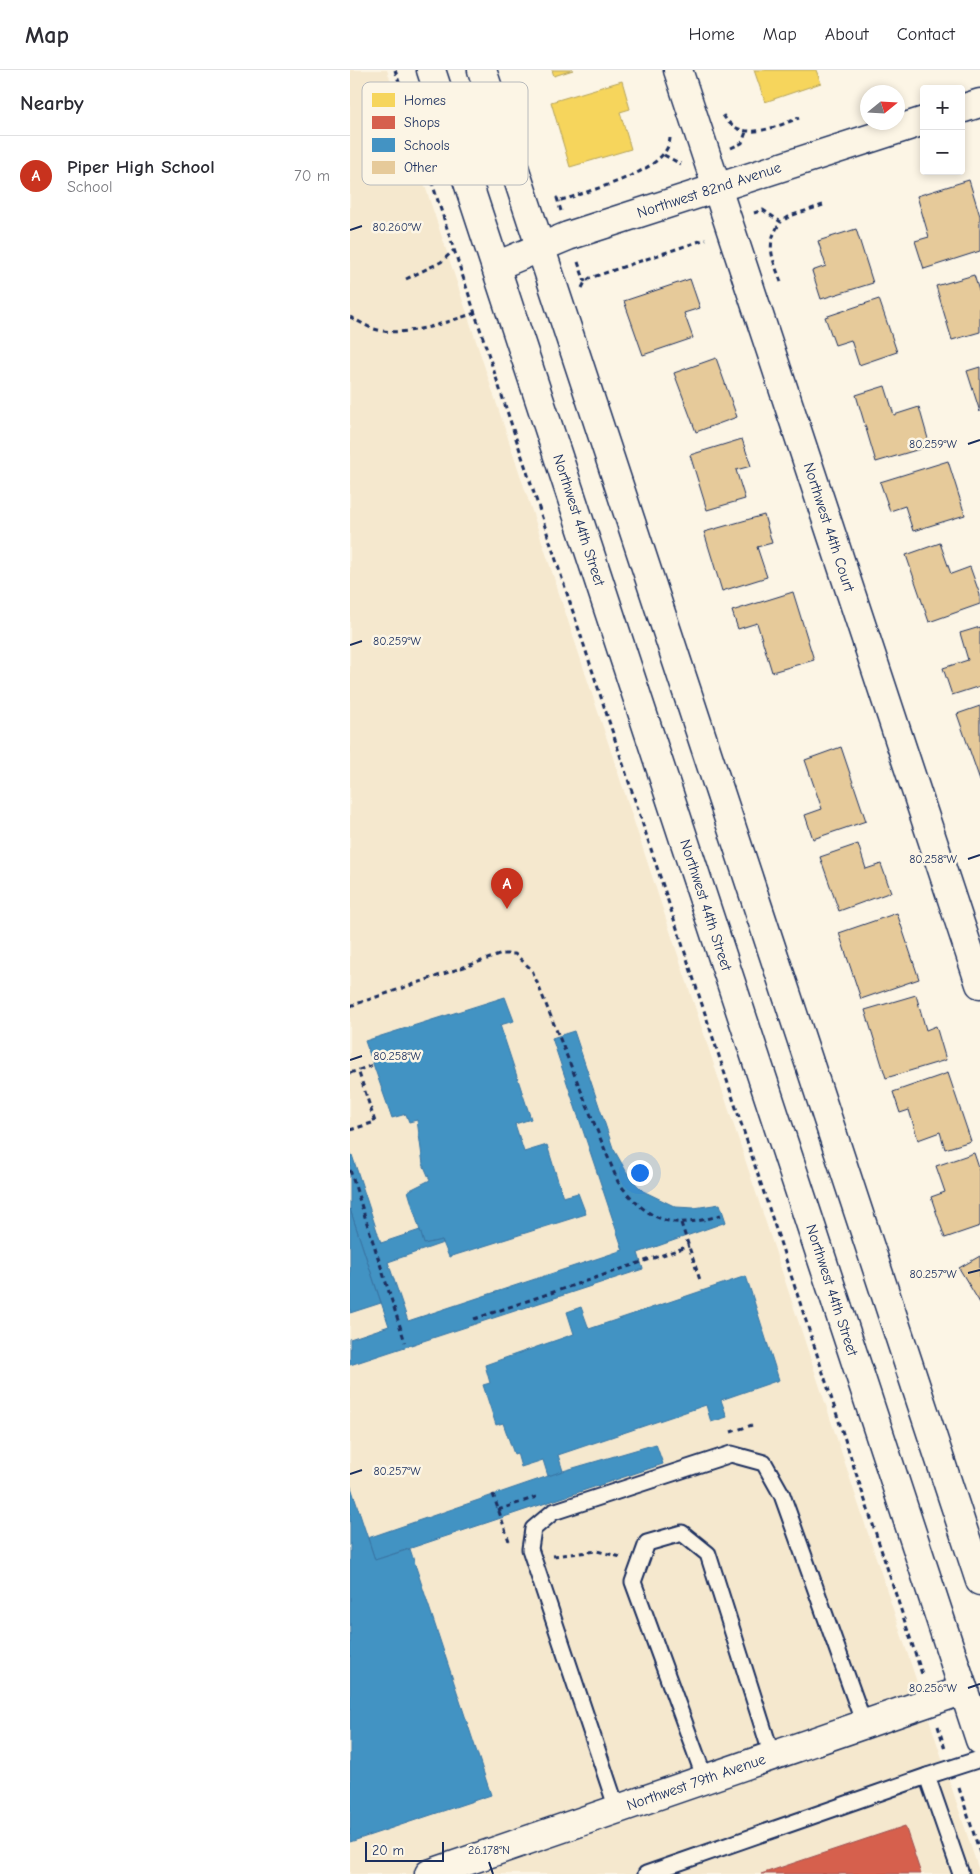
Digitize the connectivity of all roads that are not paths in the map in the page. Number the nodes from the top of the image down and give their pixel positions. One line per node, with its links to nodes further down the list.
1 (431, 70): 4 (street, Northwest 44th Street)
2 (482, 70): 5 (street)
3 (678, 70): 11 (street, Northwest 44th Court)
4 (435, 82)
5 (486, 82)
6 (980, 102): 7 (street)
7 (965, 108)
8 (920, 122): 11 (street, Northwest 82nd Avenue)
9 (469, 185): 13 (street, Northwest 44th Street)
10 (520, 185): 12 (street)
11 (716, 188): 12 (street, Northwest 82nd Avenue); 14 (street, Northwest 44th Court)
12 (540, 247): 13 (street, Northwest 82nd Avenue); 15 (street)
13 (496, 266): 16 (street, Northwest 44th Street)
14 (980, 984)
15 (980, 1581)
16 (964, 1690): 17 (street, Northwest 79th Avenue); 18 (street, Northwest 44th Street)
17 (864, 1724): 19 (street, Northwest 79th Avenue); 23 (lane)
18 (980, 1740)
19 (772, 1756): 22 (street, Northwest 79th Avenue); 22 (lane)
20 (980, 1759): 21 (lane)
21 (927, 1776): 25 (lane); 26 (lane)
22 (705, 1779): 23 (street, Northwest 79th Avenue)
23 (617, 1809): 24 (street, Northwest 79th Avenue)
24 (429, 1874)
25 (646, 1874)
26 (961, 1874)

